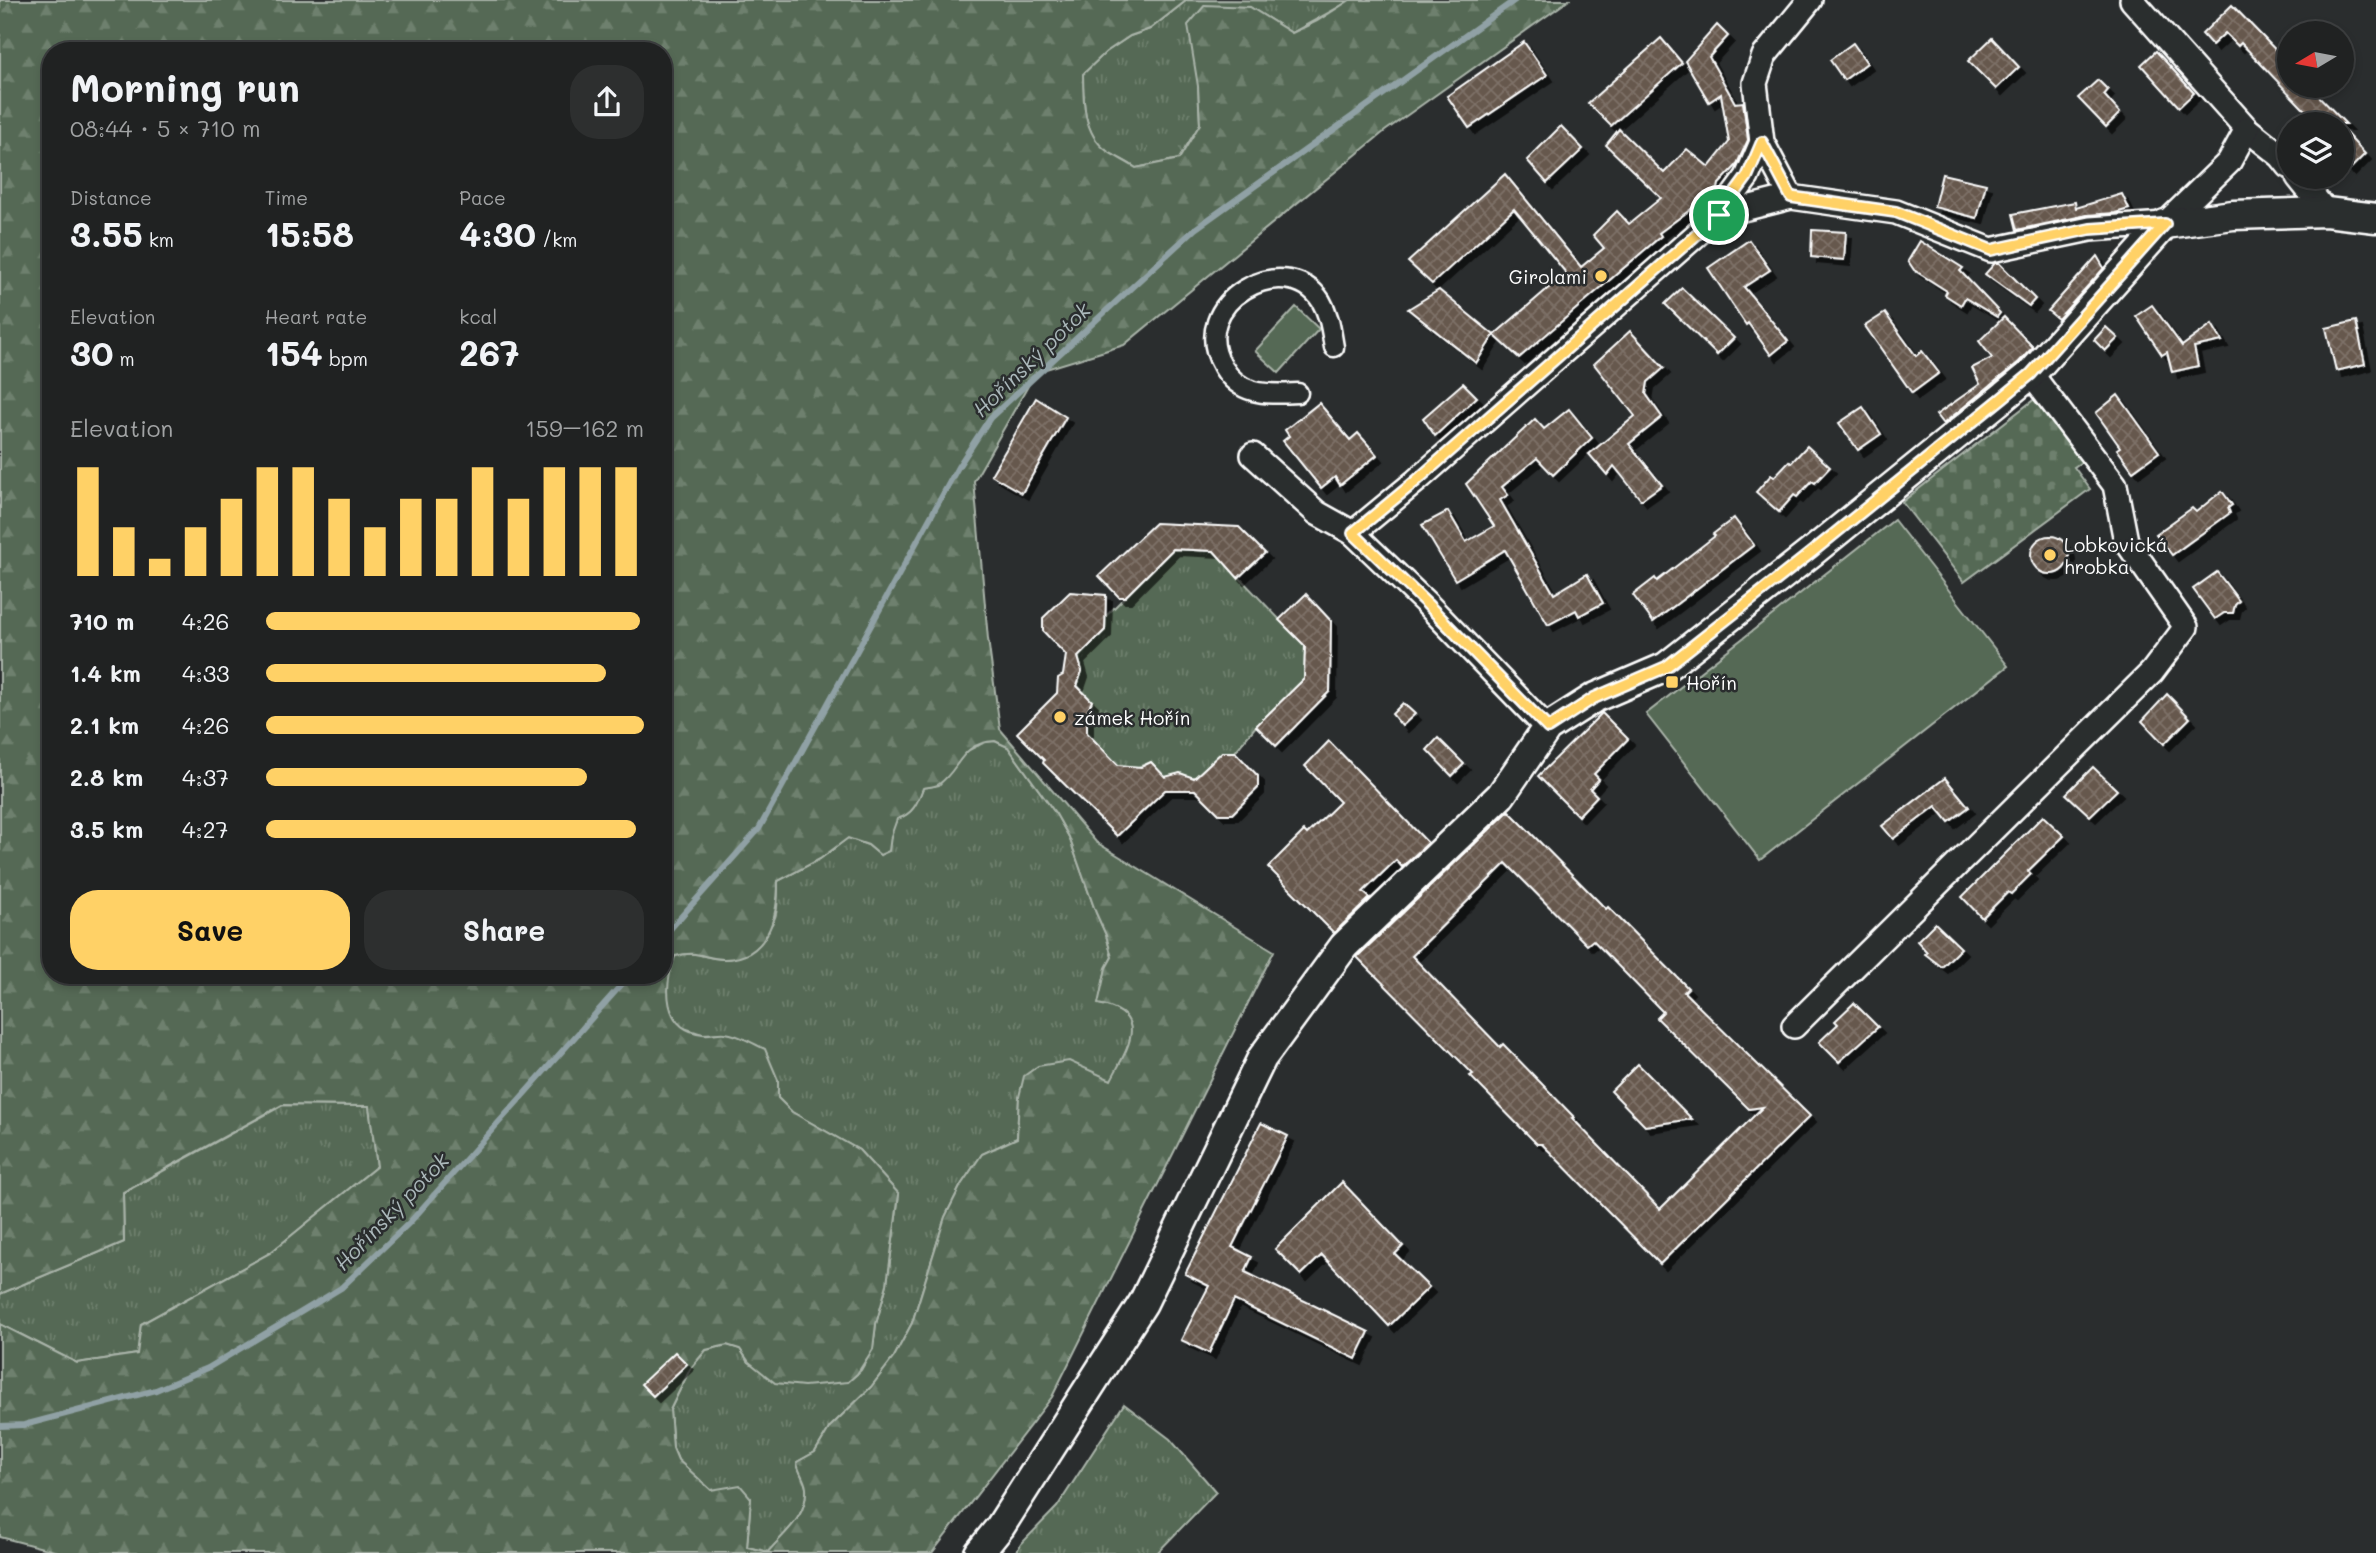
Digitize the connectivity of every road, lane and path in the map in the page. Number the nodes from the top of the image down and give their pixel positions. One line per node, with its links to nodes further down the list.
1 (1810, 0): 4 (street)
2 (2132, 0): 3 (street)
3 (2247, 129): 5 (street); 11 (street)
4 (1762, 142): 7 (street); 9 (street)
5 (2277, 153)
6 (2308, 189): 8 (street)
7 (1791, 197): 9 (street); 11 (street)
8 (2326, 212): 10 (street); 11 (street)
9 (1719, 215): 16 (street)
10 (2376, 218)
11 (2165, 224): 13 (street)
12 (1334, 347): 14 (street)
13 (2031, 374): 17 (street); 18 (street)
14 (1298, 393)
15 (1253, 455): 16 (street)
16 (1353, 533): 17 (street)
17 (1548, 728): 19 (street)
18 (1794, 1026)
19 (979, 1553)

